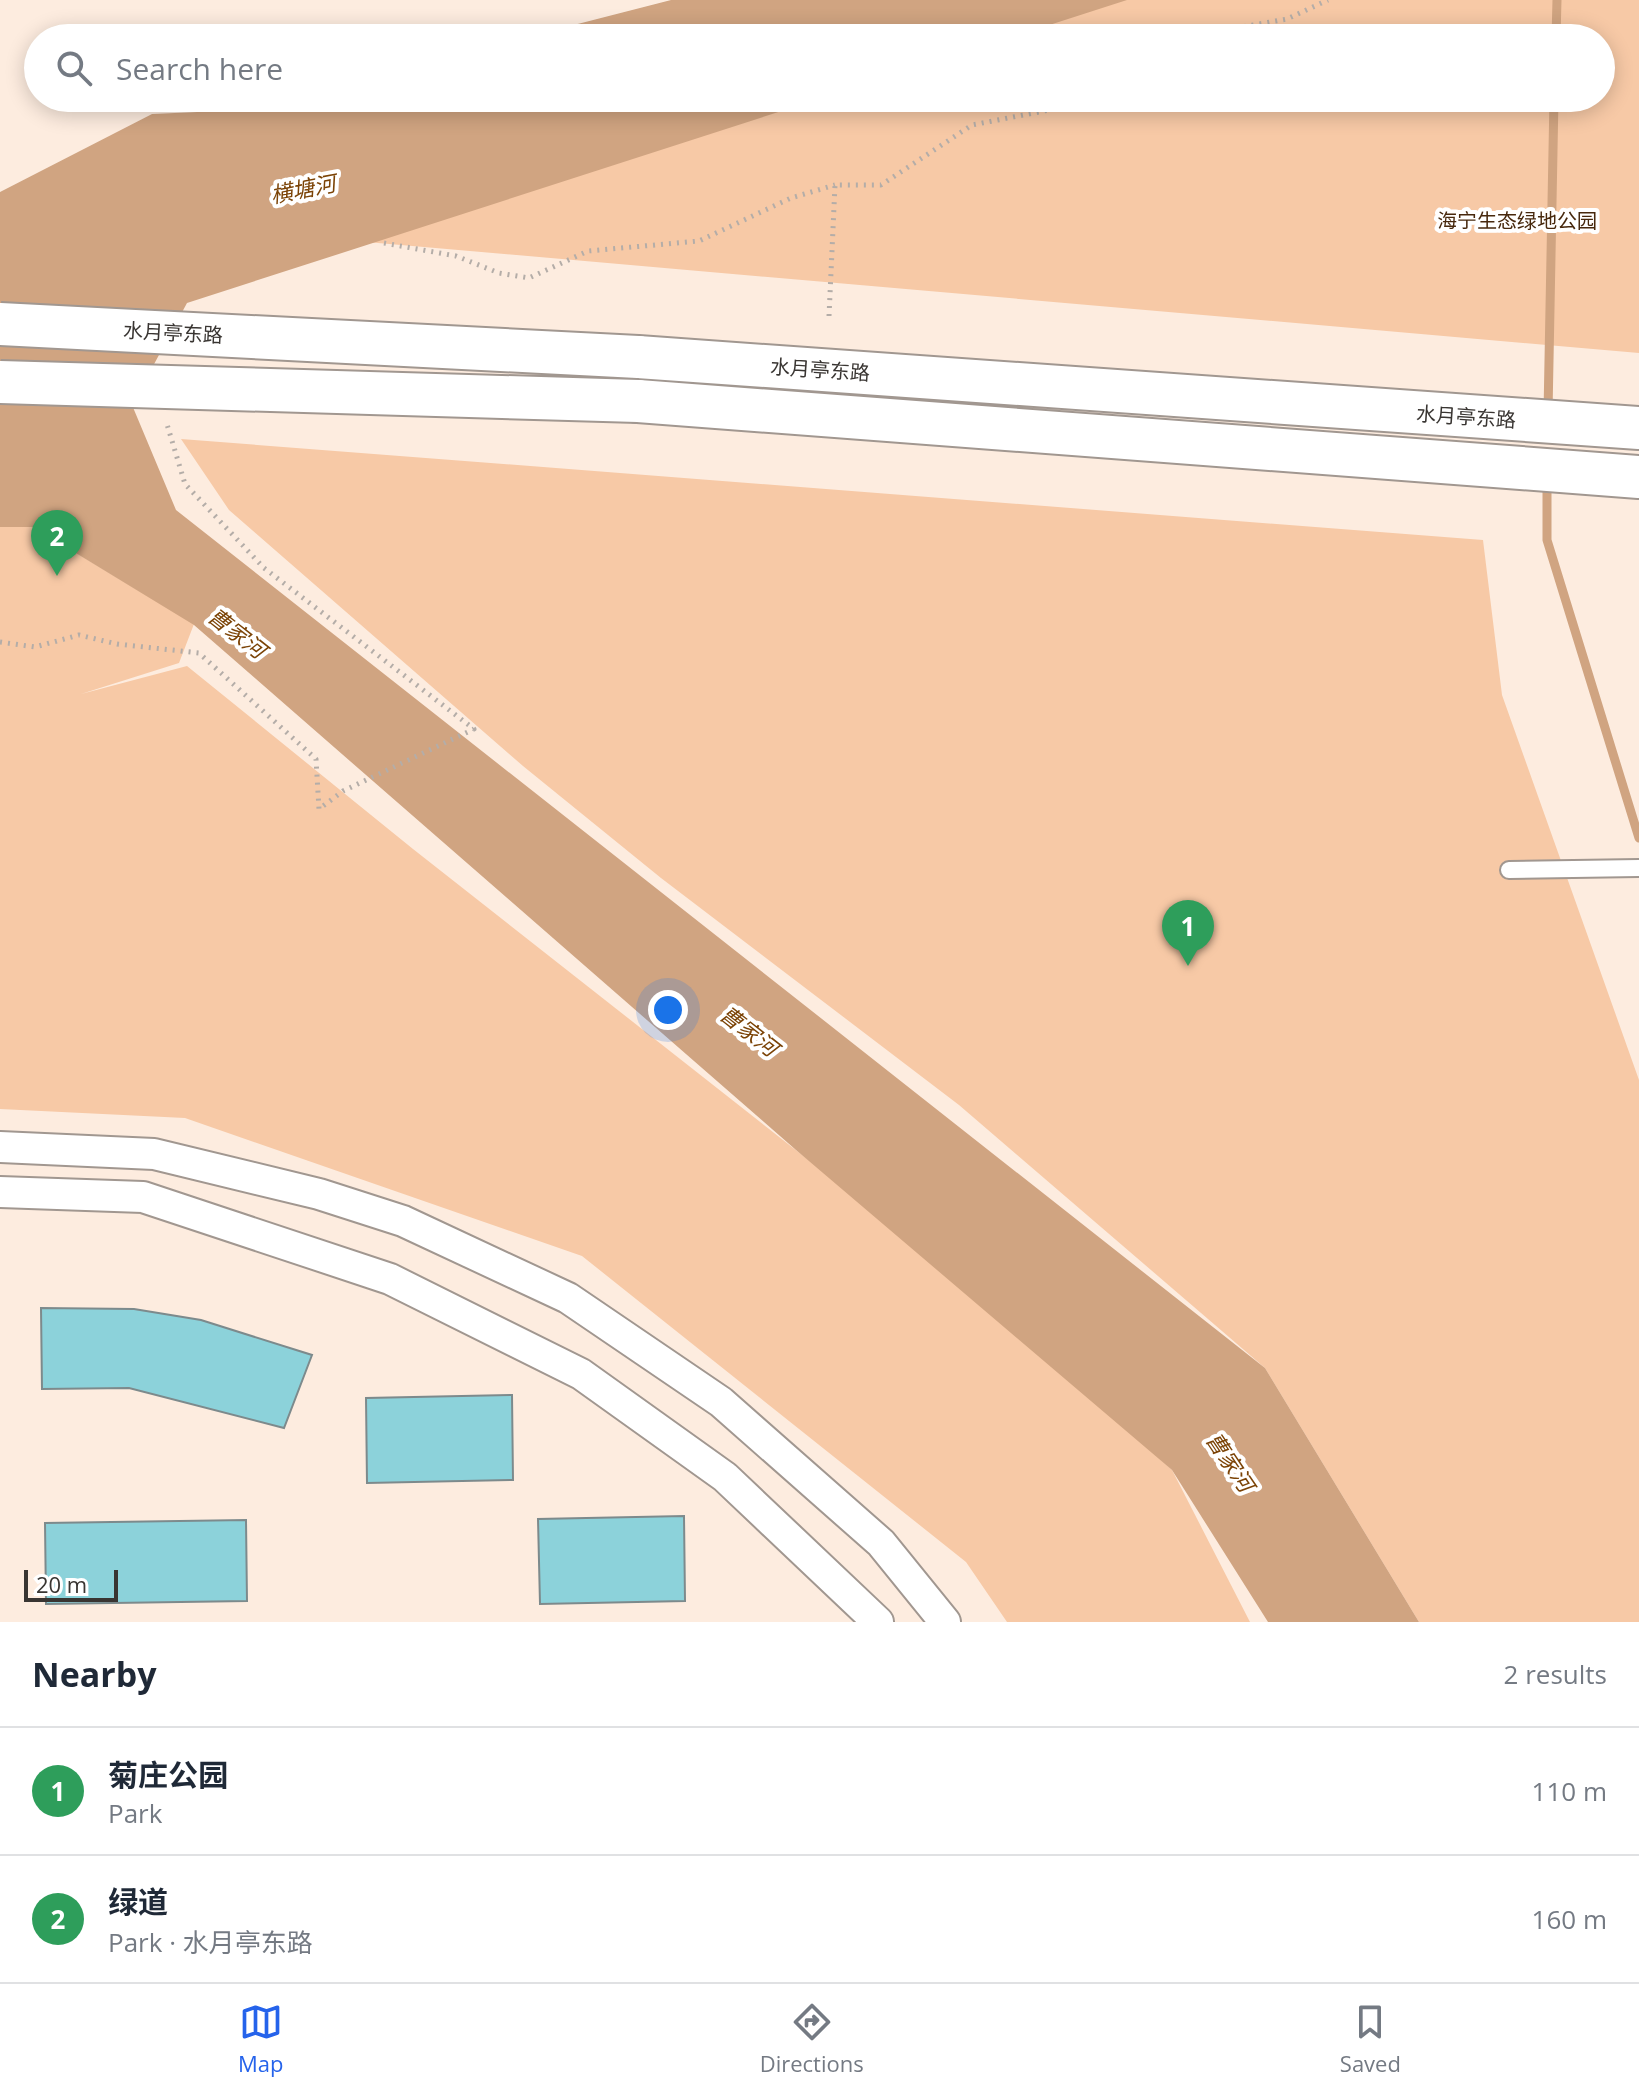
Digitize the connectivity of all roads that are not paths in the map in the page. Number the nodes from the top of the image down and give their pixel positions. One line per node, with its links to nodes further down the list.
1 (0, 324): 3 (main road, 水月亭东路, bridge)
2 (0, 382): 4 (main road, bridge)
3 (1622, 427)
4 (1622, 475)
5 (1637, 868): 6 (lane)
6 (1509, 870)
7 (0, 1147): 10 (street)
8 (0, 1192): 9 (street)
9 (878, 1622)
10 (945, 1622)

